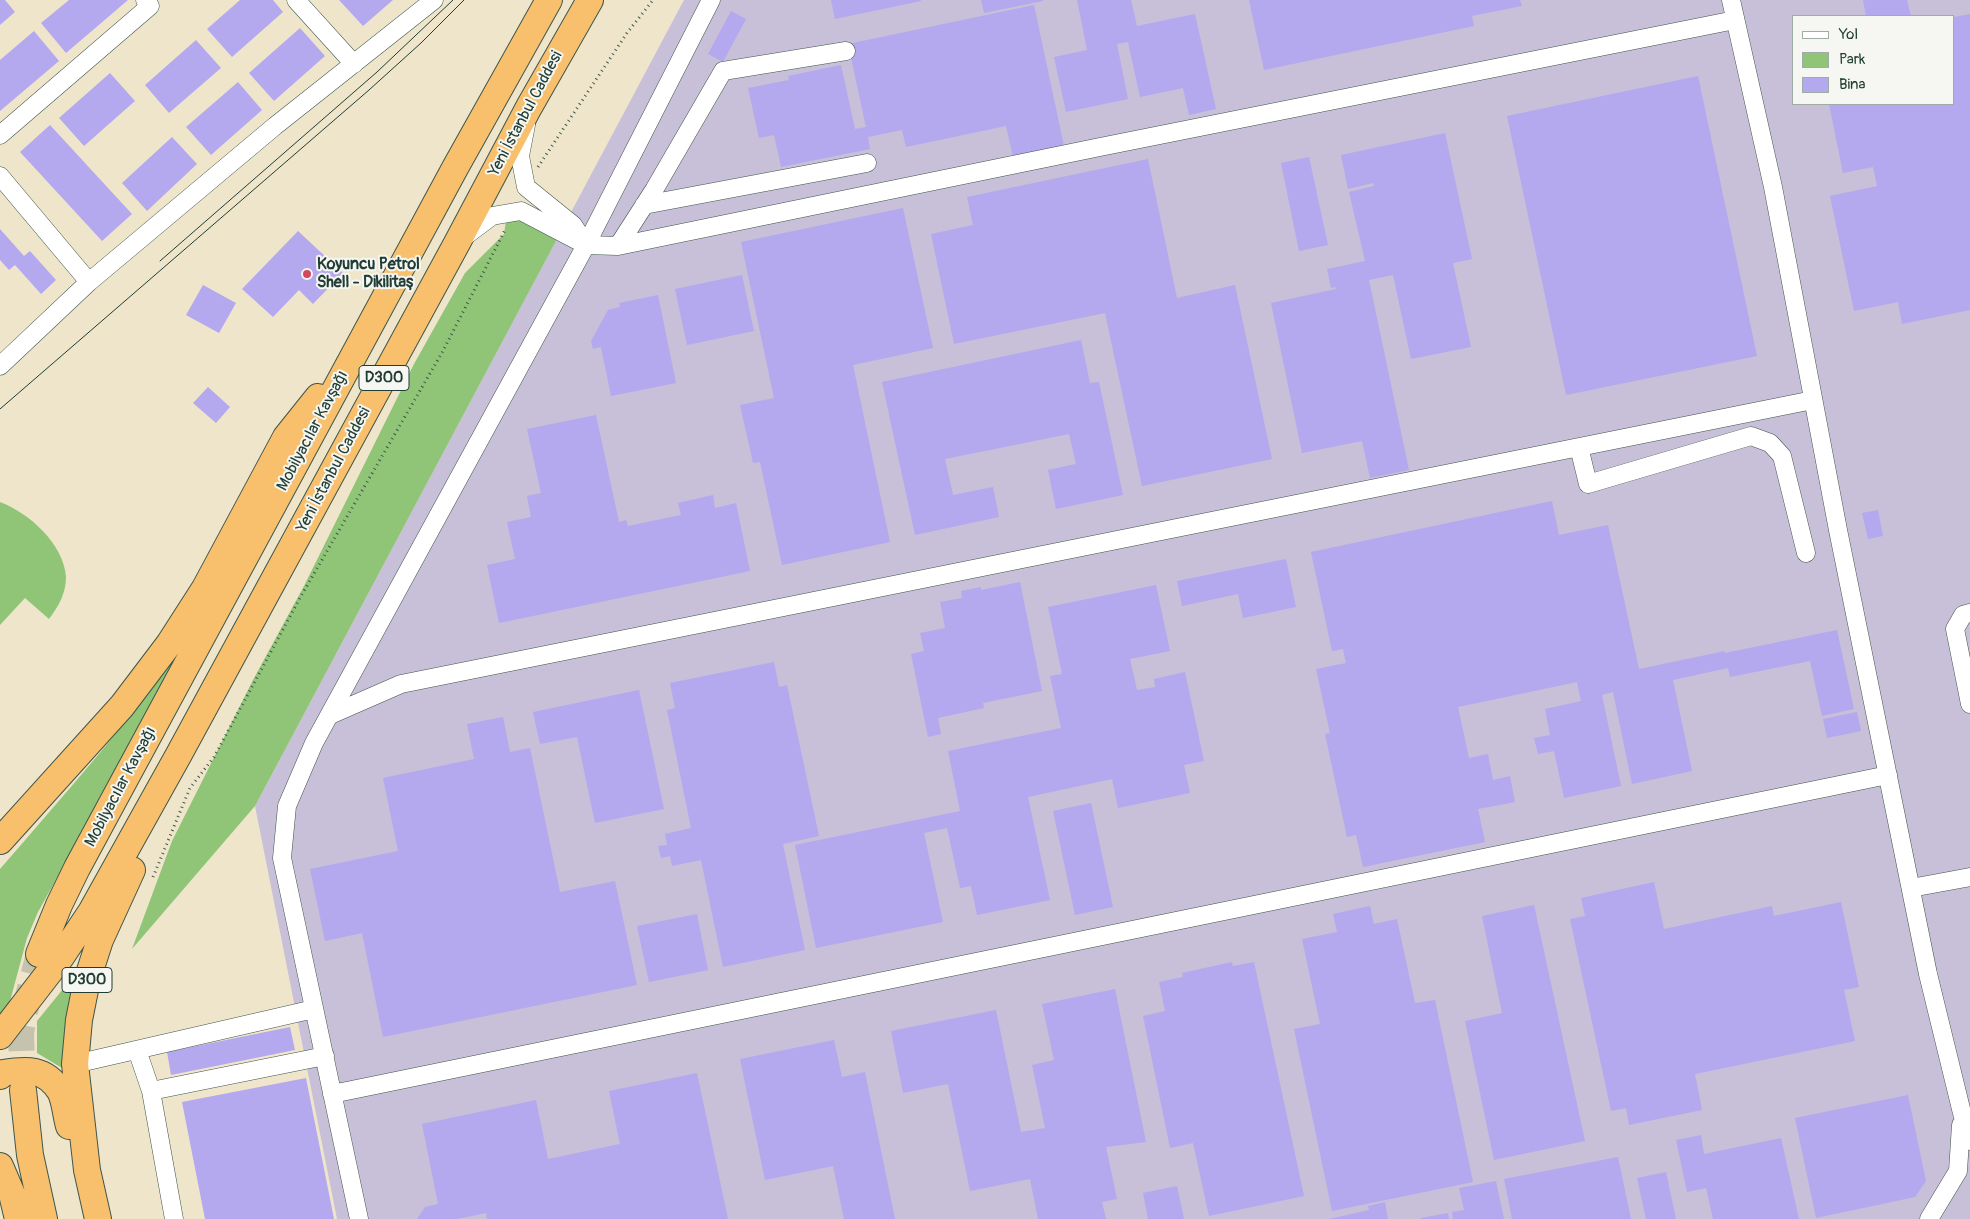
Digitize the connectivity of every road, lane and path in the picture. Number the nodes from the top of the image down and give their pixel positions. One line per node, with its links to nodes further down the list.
1 (296, 0): 11 (street)
2 (434, 0): 11 (street)
3 (549, 0): 23 (highway, D300)
4 (590, 0): 12 (highway, Yeni İstanbul Caddesi / D300)
5 (653, 0): 16 (path)
6 (711, 0): 20 (street)
7 (1731, 0): 9 (street)
8 (151, 2): 13 (street)
9 (1735, 20): 21 (street); 25 (street)
10 (846, 51): 17 (street)
11 (354, 64): 22 (street)
12 (529, 106): 16 (street); 19 (highway, Yeni İstanbul Caddesi / D300)
13 (0, 135)
14 (868, 163): 17 (street)
15 (0, 176): 22 (street)
16 (526, 188): 20 (street)
17 (644, 205): 21 (street)
18 (511, 213): 19 (street); 20 (street); 35 (path)
19 (457, 243): 31 (highway, Yeni İstanbul Caddesi / D300)
20 (586, 245): 21 (street); 30 (street)
21 (618, 246)
22 (89, 282): 24 (street)
23 (359, 346): 33 (highway, Mobilyacılar Kavşağı); 37 (highway, Mobilyacılar Kavşağı / D300)
24 (0, 366)
25 (1813, 400): 26 (street); 32 (street)
26 (1579, 447): 27 (street); 30 (street)
27 (1806, 553)
28 (1970, 613): 29 (street)
29 (1970, 704)
30 (330, 715): 39 (street)
31 (178, 756): 38 (highway, Mobilyacılar Kavşağı); 44 (highway, D300)
32 (1888, 775): 36 (street); 48 (street)
33 (0, 841)
34 (1970, 877): 36 (street)
35 (150, 882)
36 (1911, 888): 49 (street)
37 (39, 954)
38 (41, 984): 40 (highway); 41 (highway, Mobilyacılar Kavşağı)
39 (314, 1009): 42 (street); 43 (street)
40 (0, 1027)
41 (0, 1036)
42 (137, 1050): 44 (street); 47 (street)
43 (325, 1056): 47 (street); 48 (street)
44 (75, 1064): 53 (highway, D300)
45 (0, 1076): 53 (highway)
46 (22, 1090): 55 (highway)
47 (151, 1091): 57 (street)
48 (332, 1094): 58 (street)
49 (1962, 1113): 50 (street); 51 (street); 59 (street)
50 (1970, 1129)
51 (1970, 1141)
52 (0, 1166): 54 (highway)
53 (88, 1170): 56 (highway, D300)
54 (18, 1219)
55 (44, 1219)
56 (98, 1219)
57 (174, 1219)
58 (359, 1219)
59 (1929, 1219)

